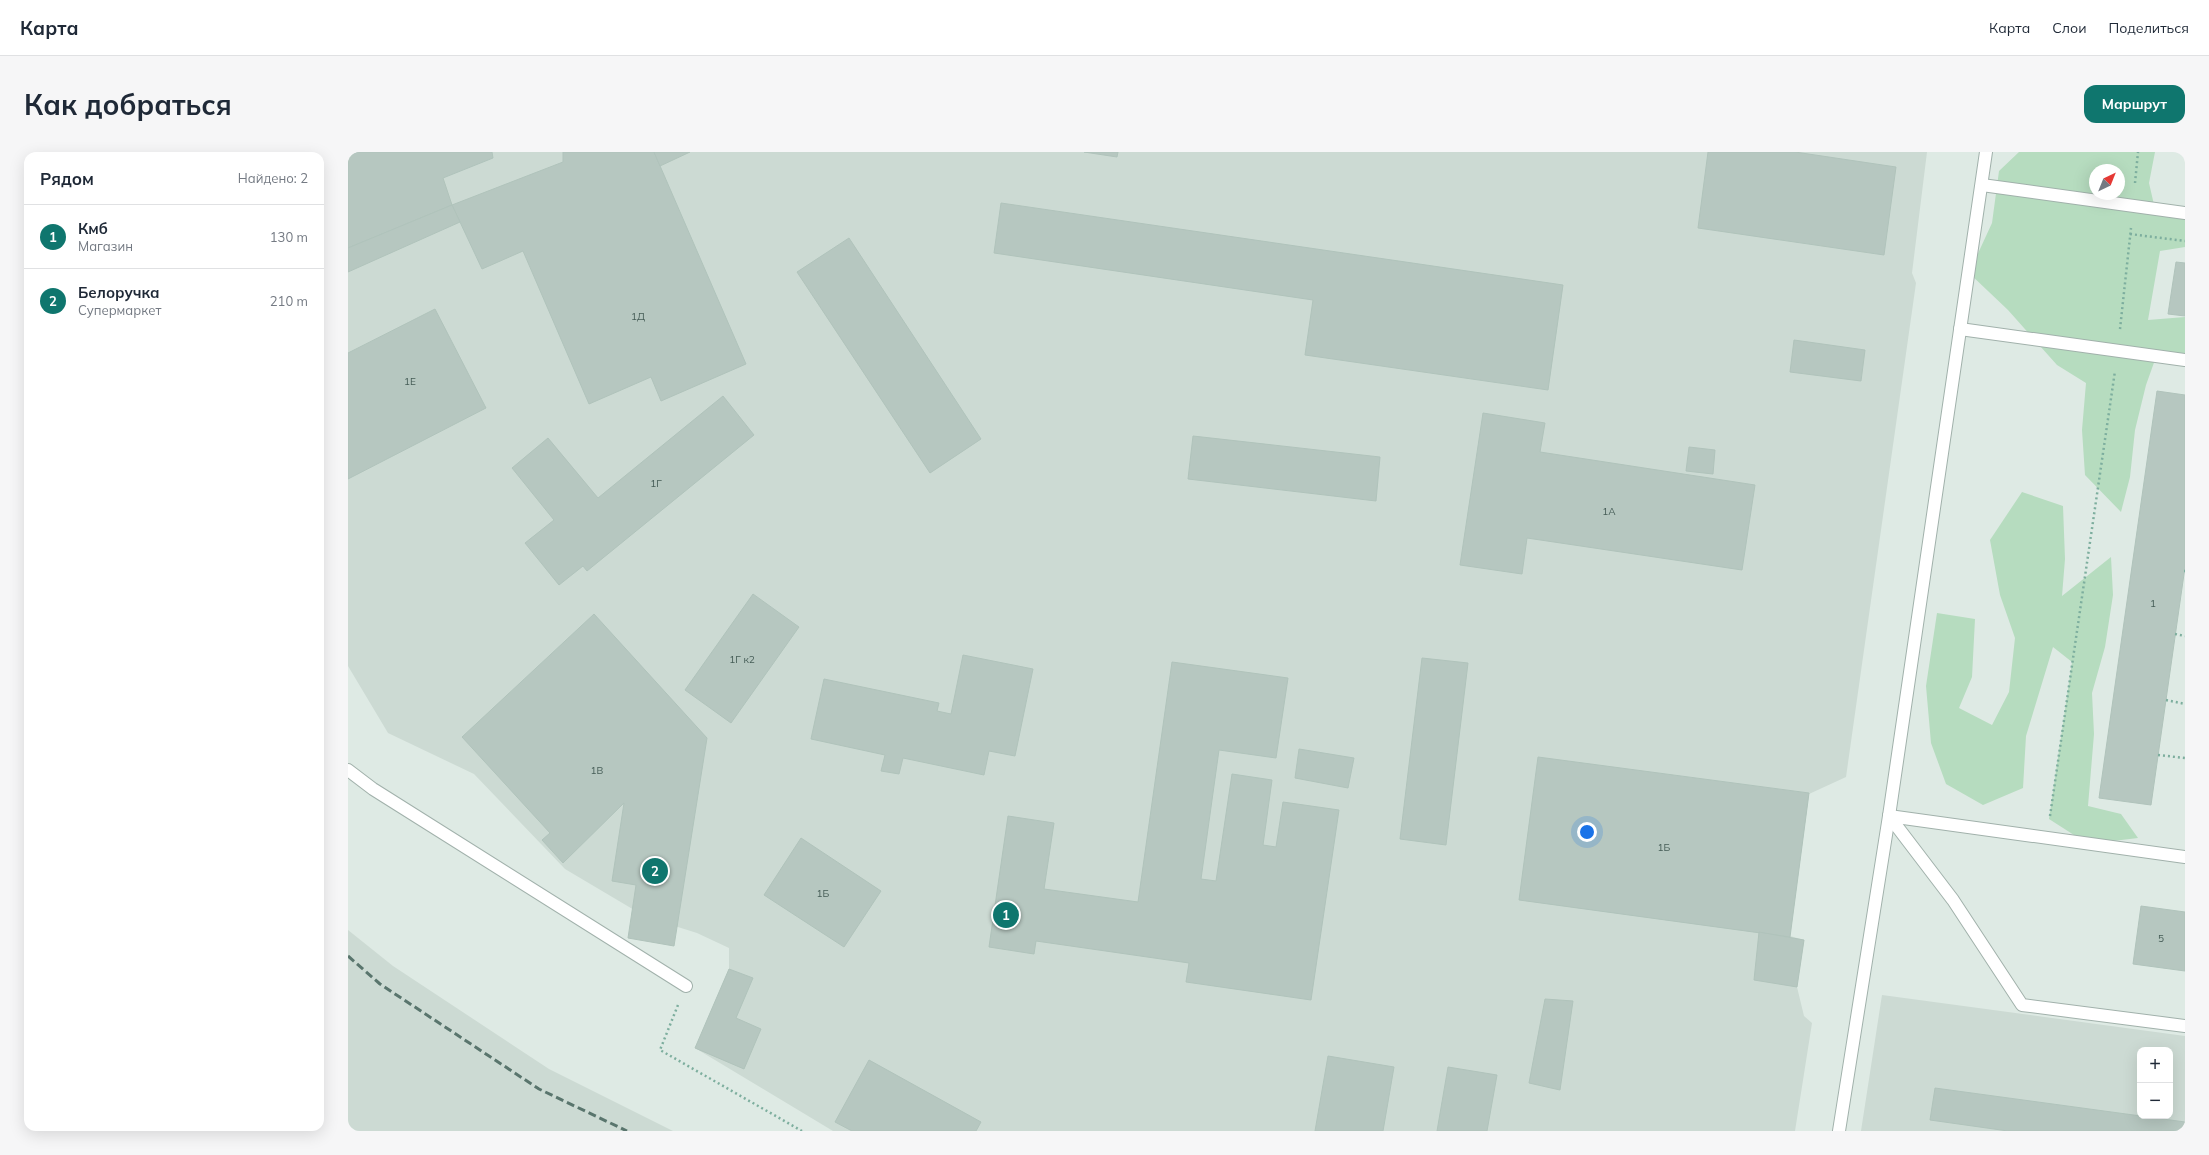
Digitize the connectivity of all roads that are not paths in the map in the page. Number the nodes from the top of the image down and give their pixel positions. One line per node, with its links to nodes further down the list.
1 (1986, 152): 2 (street)
2 (1982, 185): 3 (street); 4 (street)
3 (2185, 213)
4 (1960, 329): 5 (street); 7 (street)
5 (2185, 360)
6 (348, 770): 9 (street)
7 (1889, 816): 8 (street); 10 (street); 11 (street)
8 (2185, 857)
9 (686, 986)
10 (2185, 1026)
11 (1839, 1131)

